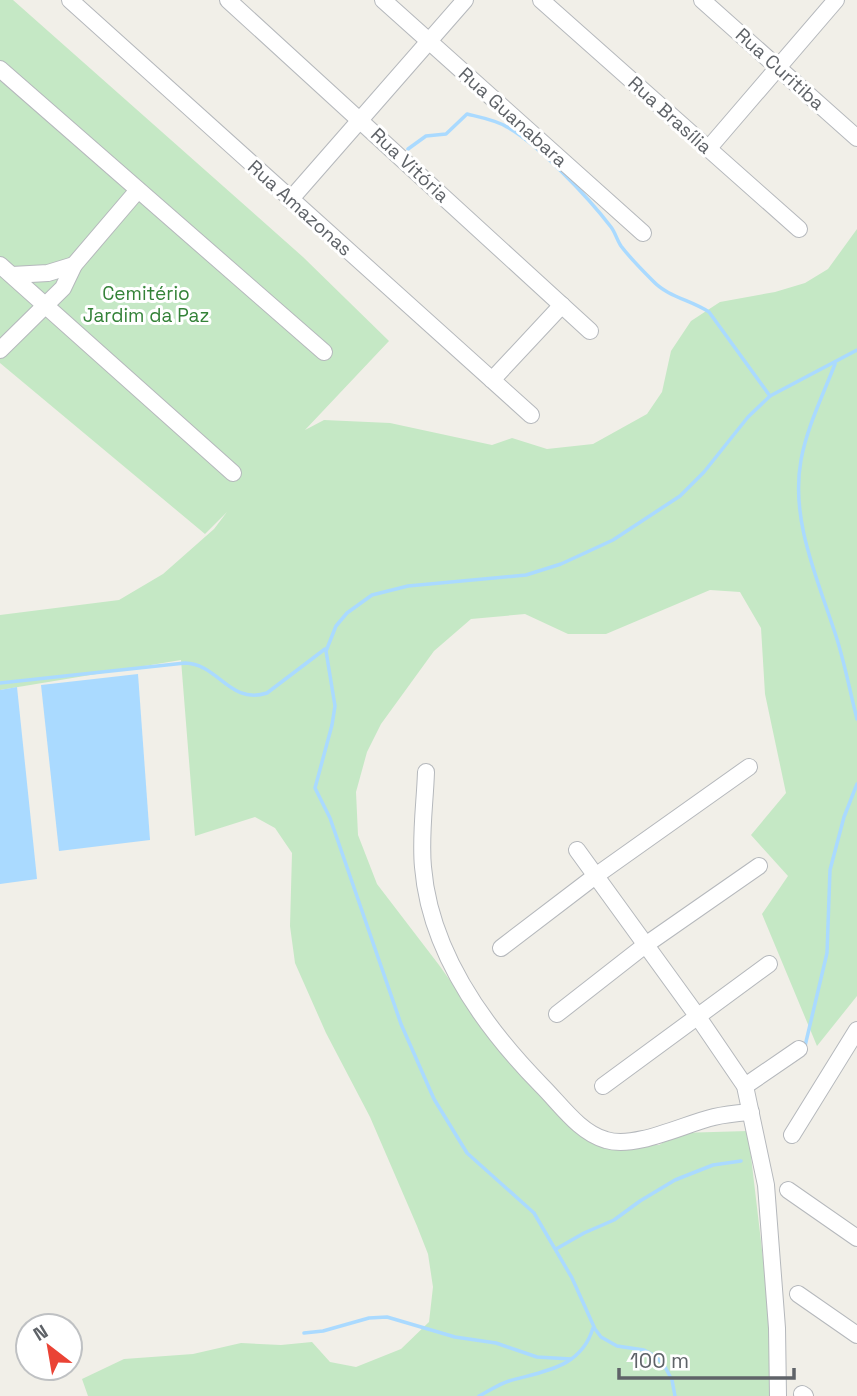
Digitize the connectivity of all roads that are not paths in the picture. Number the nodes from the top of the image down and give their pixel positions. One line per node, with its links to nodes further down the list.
1 (228, 0): 11 (street, Rua Vitória)
2 (383, 0): 8 (street, Rua Guanabara)
3 (466, 0): 8 (street)
4 (541, 0): 13 (street, Rua Brasília)
5 (702, 0): 9 (street, Rua Curitiba)
6 (836, 0): 9 (street)
7 (80, 3): 15 (street, Rua Amazonas)
8 (428, 43): 11 (street); 17 (street, Rua Guanabara)
9 (778, 68): 12 (street, Rua Curitiba); 13 (street)
10 (0, 69): 14 (street)
11 (361, 119): 15 (street); 21 (street, Rua Vitória)
12 (857, 138)
13 (708, 149): 16 (street, Rua Brasília)
14 (138, 190): 18 (street); 24 (street)
15 (290, 200): 25 (street, Rua Amazonas)
16 (799, 229)
17 (643, 233)
18 (74, 265): 19 (street); 20 (street)
19 (6, 270): 20 (street)
20 (44, 304): 23 (street); 27 (street)
21 (562, 305): 22 (street, Rua Vitória); 25 (street)
22 (590, 331)
23 (0, 350)
24 (324, 352)
25 (492, 380): 26 (street, Rua Amazonas)
26 (531, 415)
27 (233, 473)
28 (749, 767): 32 (street)
29 (426, 772): 42 (street)
30 (577, 850): 32 (street)
31 (759, 866): 33 (street)
32 (594, 877): 33 (street); 34 (street)
33 (644, 946): 36 (street); 37 (street)
34 (501, 948)
35 (769, 964): 37 (street)
36 (557, 1014)
37 (698, 1017): 40 (street); 41 (street)
38 (857, 1030): 43 (street)
39 (799, 1049): 41 (street)
40 (603, 1086)
41 (745, 1086): 42 (street)
42 (751, 1112): 48 (street)
43 (792, 1135)
44 (788, 1190): 45 (street)
45 (857, 1238)
46 (798, 1294): 47 (street)
47 (857, 1335)
48 (778, 1396)

